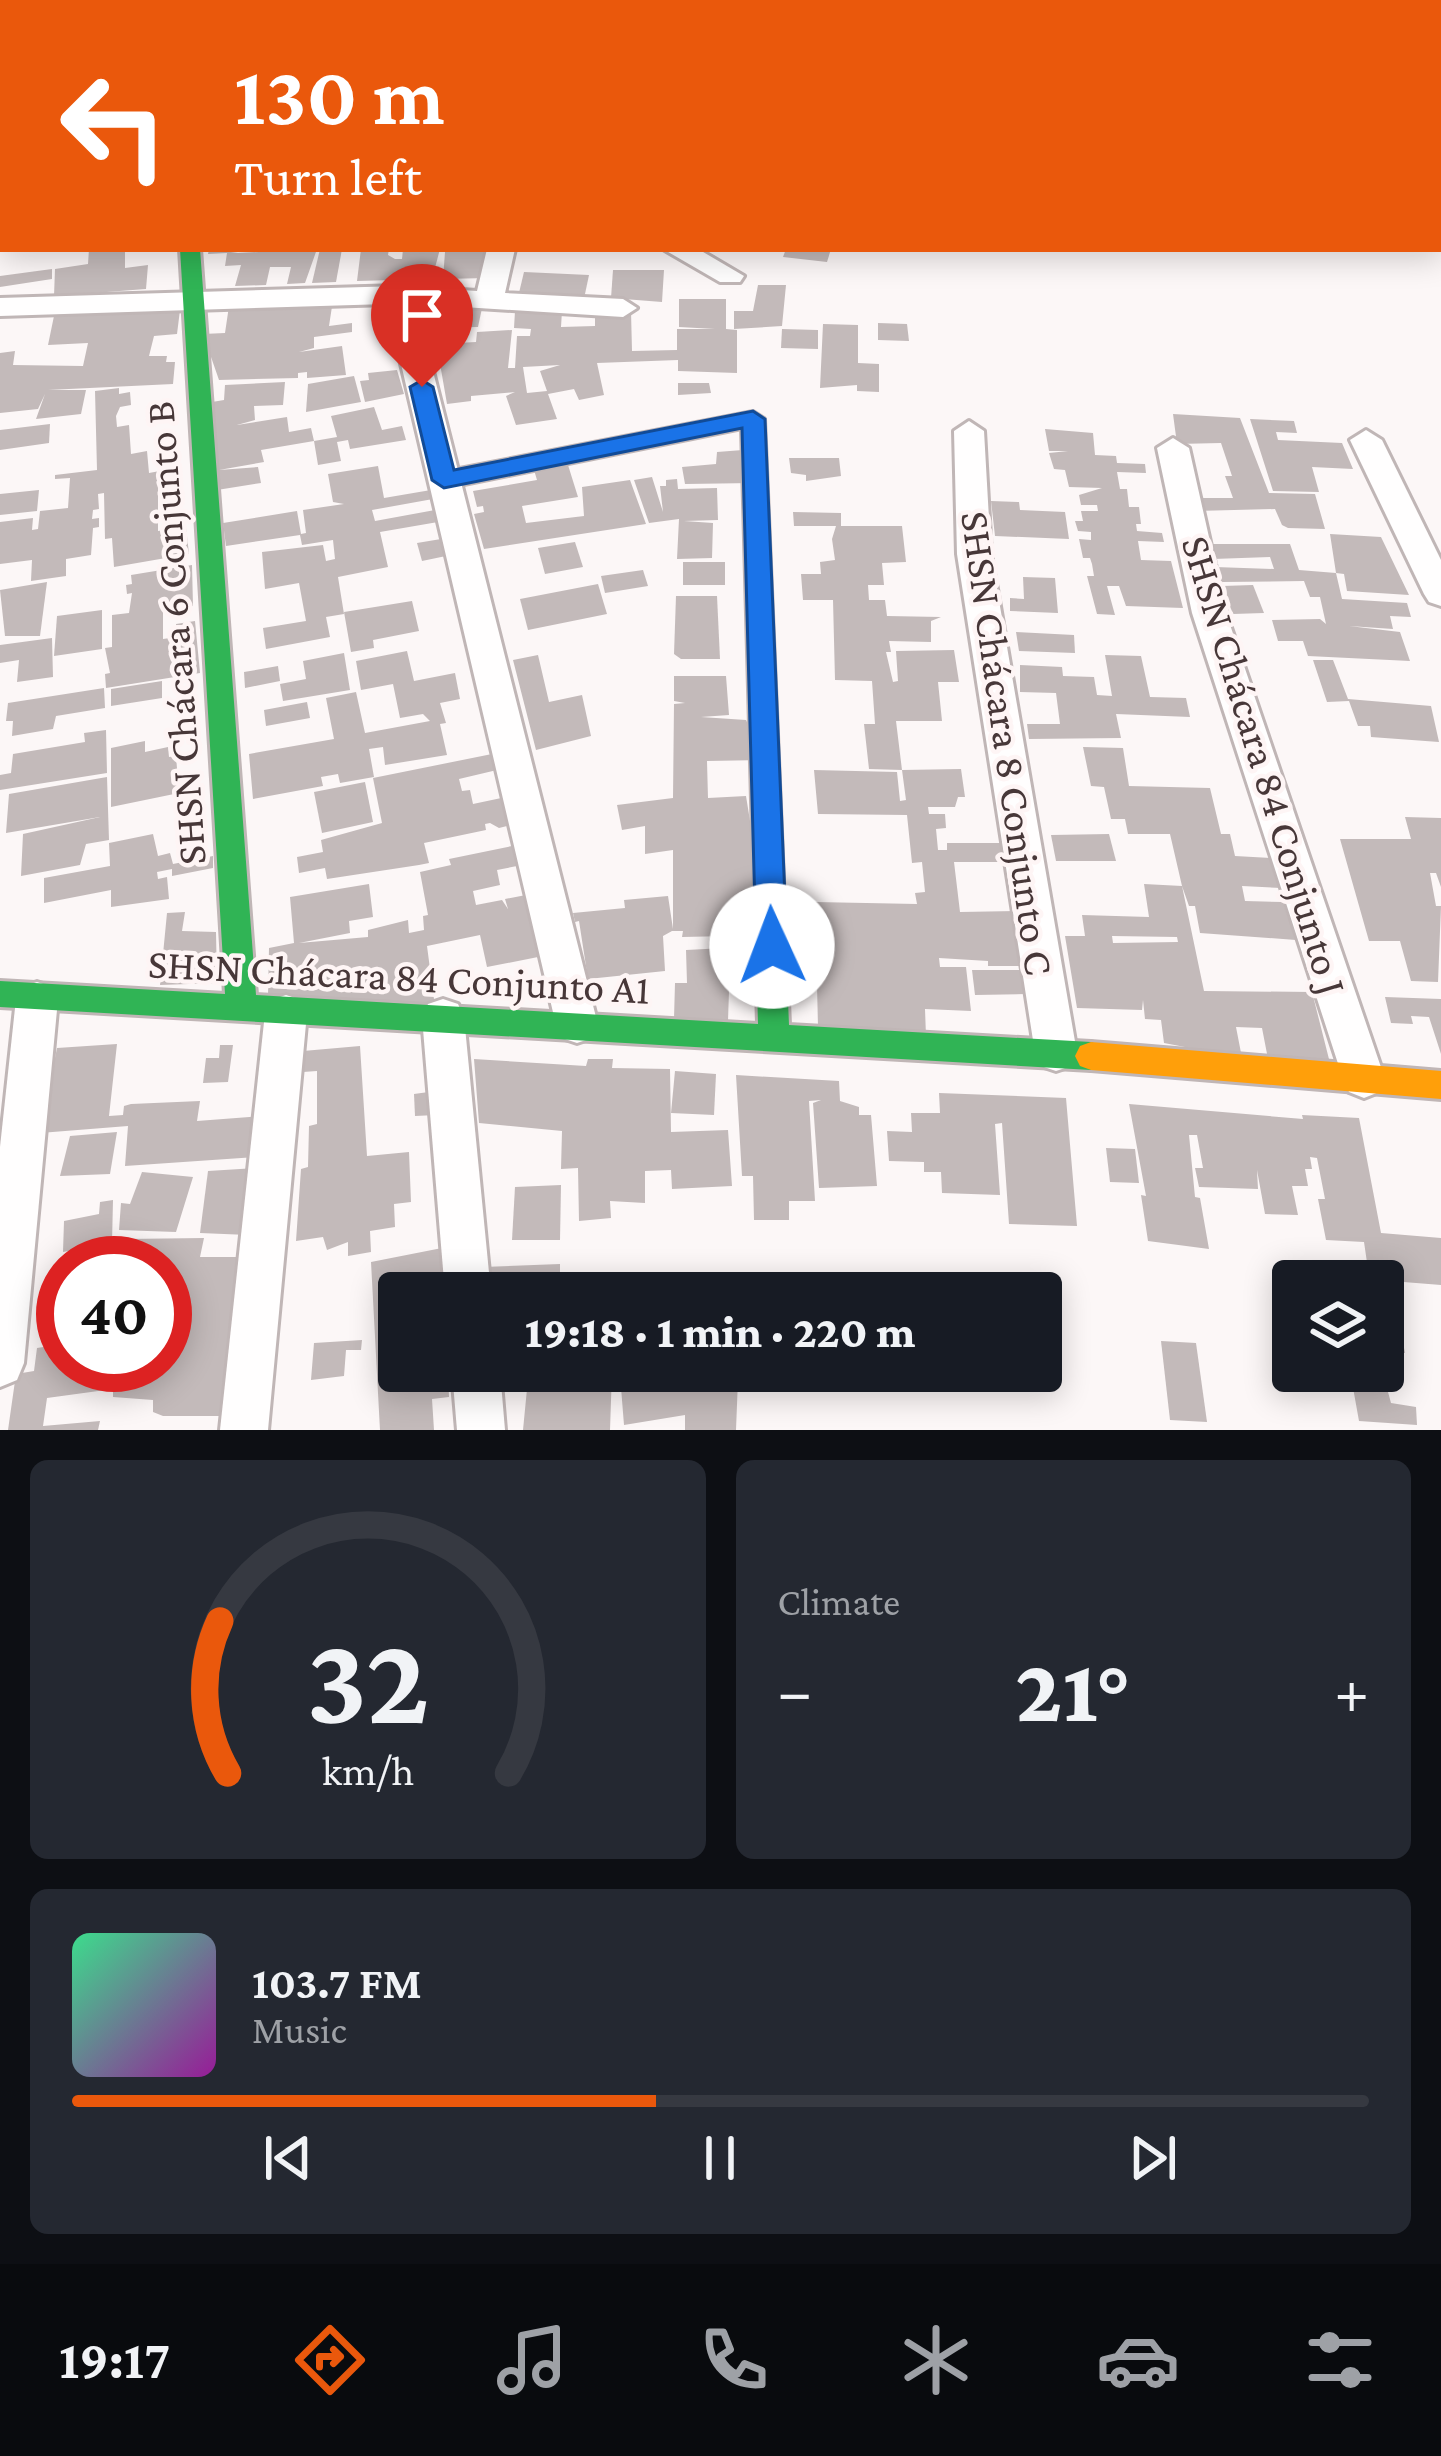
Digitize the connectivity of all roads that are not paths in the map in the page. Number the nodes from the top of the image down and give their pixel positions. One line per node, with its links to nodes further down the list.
1 (190, 252): 6 (street, SHSN Chácara 6 Conjunto B)
2 (500, 252): 7 (street)
3 (683, 252): 4 (street)
4 (730, 276)
5 (399, 295): 6 (street); 7 (street); 13 (street)
6 (194, 298): 8 (street); 16 (street, SHSN Chácara 6 Conjunto B)
7 (490, 298): 9 (street)
8 (0, 307)
9 (623, 308)
10 (968, 431): 20 (street, SHSN Chácara 8 Conjunto C)
11 (1366, 440): 14 (street)
12 (1173, 448): 21 (street, SHSN Chácara 84 Conjunto J)
13 (444, 480): 18 (street); 19 (street)
14 (1441, 594)
15 (18, 997): 16 (street, SHSN Chácara 84 Conjunto A1); 24 (street)
16 (264, 1012): 17 (street, SHSN Chácara 84 Conjunto A1); 26 (street)
17 (443, 1017): 18 (street, SHSN Chácara 84 Conjunto A1); 23 (street)
18 (577, 1025): 19 (street, SHSN Chácara 84 Conjunto A1)
19 (774, 1038): 20 (street, SHSN Chácara 84 Conjunto A1)
20 (1055, 1053): 21 (street, SHSN Chácara 84 Conjunto A1)
21 (1364, 1079): 22 (street, SHSN Chácara 84 Conjunto A1)
22 (1441, 1085)
23 (466, 1272)
24 (0, 1363)
25 (478, 1392): 27 (street)
26 (244, 1430)
27 (481, 1430)

